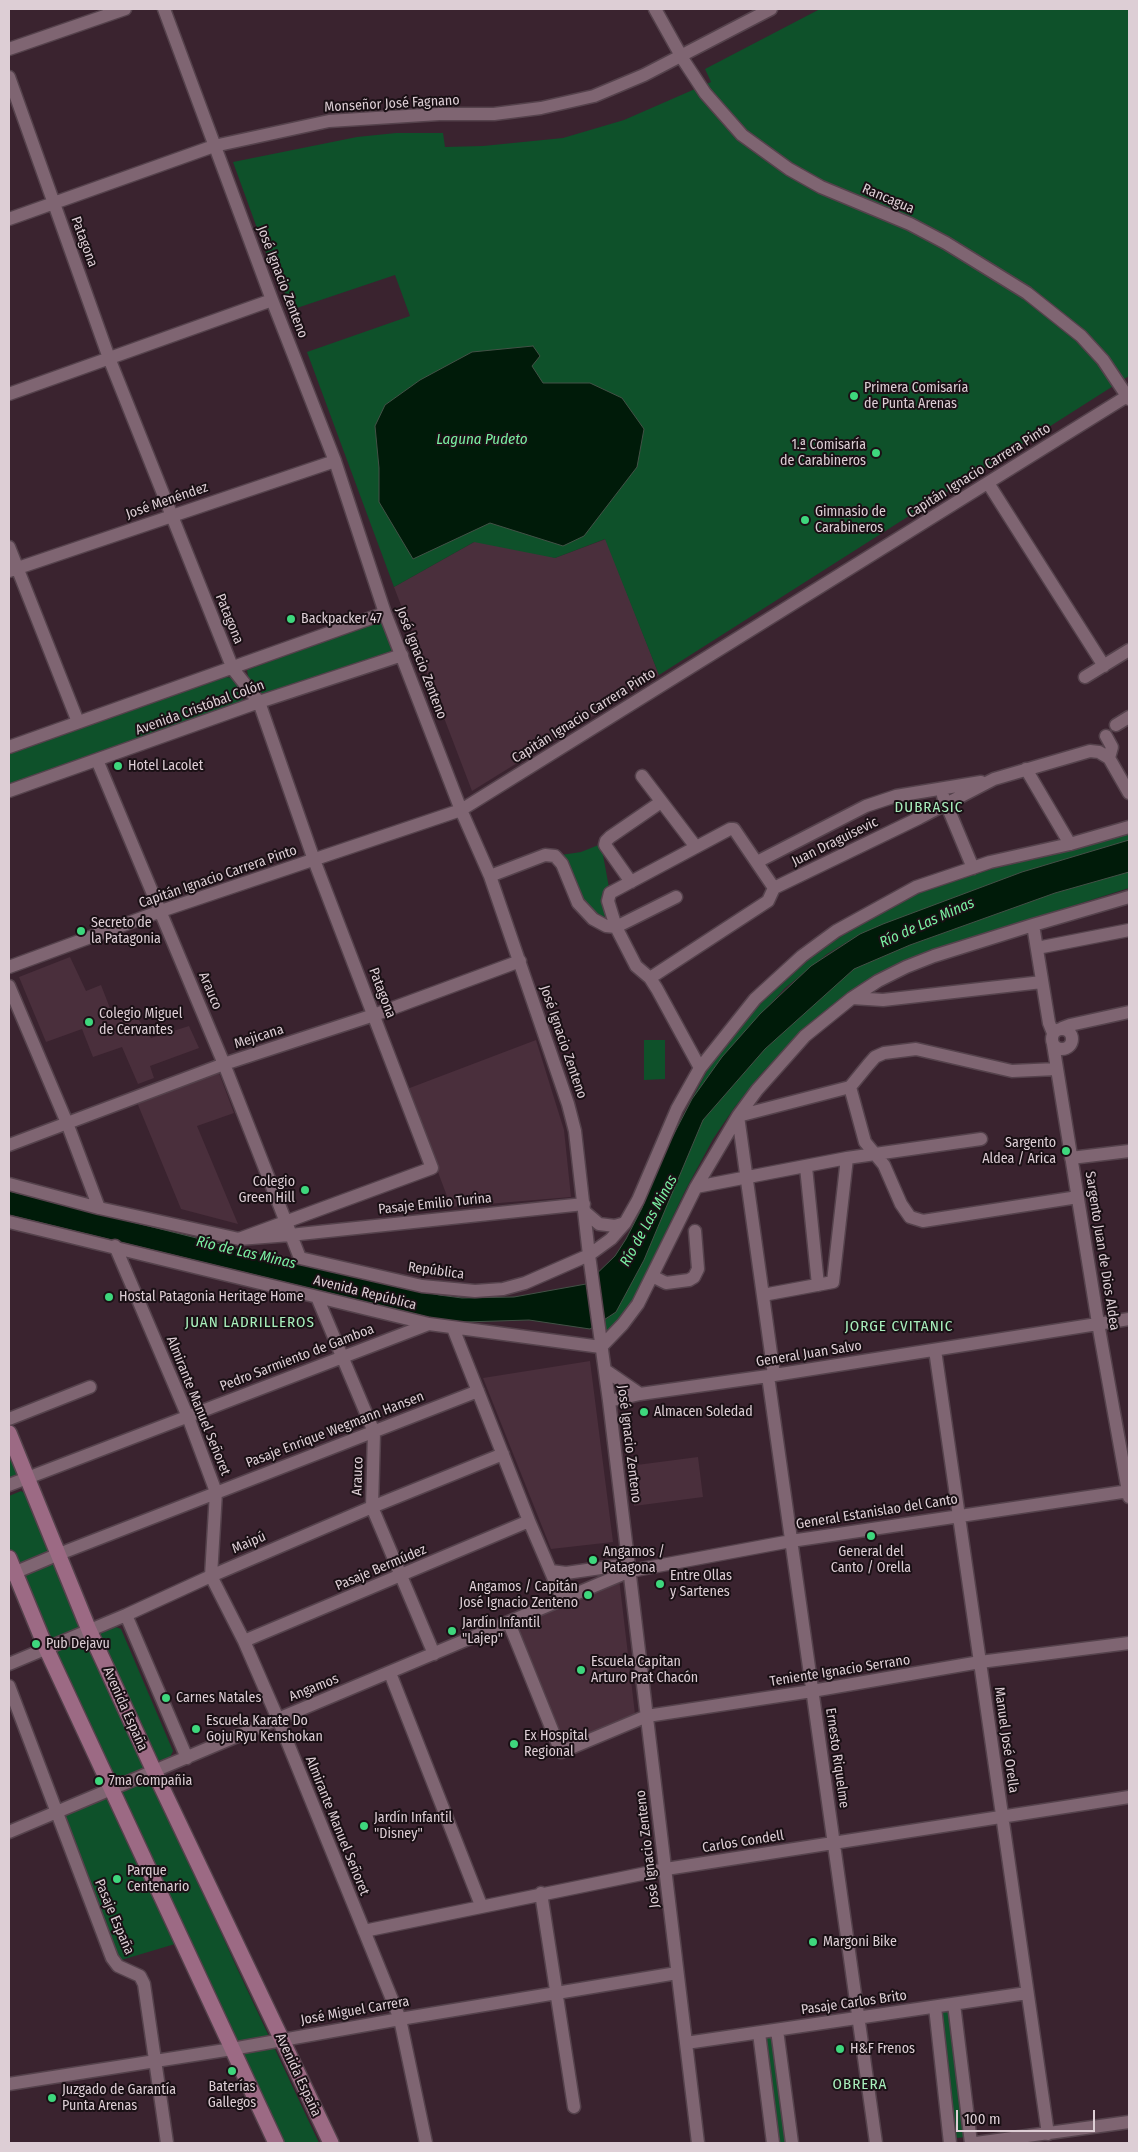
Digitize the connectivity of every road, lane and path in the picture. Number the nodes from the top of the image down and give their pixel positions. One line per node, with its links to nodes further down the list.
1 (125, 9): 5 (street)
2 (164, 9): 8 (street, José Ignacio Zenteno)
3 (655, 9): 6 (street, Rancagua)
4 (771, 9): 6 (street, Monseñor José Fagnano)
5 (9, 48)
6 (681, 54): 8 (street, Monseñor José Fagnano); 14 (street, Rancagua)
7 (9, 77): 9 (street, Patagona)
8 (214, 146): 9 (street, Monseñor José Fagnano); 11 (street, José Ignacio Zenteno)
9 (54, 204): 10 (street, Monseñor José Fagnano); 12 (street, Patagona)
10 (9, 219)
11 (272, 300): 12 (street); 15 (street, José Ignacio Zenteno)
12 (109, 358): 13 (street); 17 (street, Patagona)
13 (9, 394)
14 (1129, 397): 16 (street, Capitán Ignacio Carrera Pinto)
15 (335, 461): 17 (street, José Menéndez); 20 (street, José Ignacio Zenteno)
16 (988, 483): 23 (street); 42 (street, Capitán Ignacio Carrera Pinto)
17 (171, 516): 19 (street, José Menéndez); 24 (street, Patagona)
18 (9, 547): 19 (street)
19 (13, 570): 28 (street)
20 (385, 613): 22 (street, José Ignacio Zenteno); 24 (street, Avenida Cristóbal Colón)
21 (1129, 650): 23 (street)
22 (402, 654): 26 (street, Avenida Cristóbal Colón); 42 (street, José Ignacio Zenteno)
23 (1104, 666): 25 (street)
24 (233, 669): 26 (street, Patagona); 28 (street, Avenida Cristóbal Colón)
25 (1085, 677)
26 (258, 702): 33 (street, Avenida Cristóbal Colón); 46 (street, Patagona)
27 (1129, 718): 29 (street)
28 (78, 722): 31 (street, Avenida Cristóbal Colón)
29 (1116, 725)
30 (1106, 736): 32 (street)
31 (9, 747)
32 (1109, 758): 34 (street, Juan Draguisevic); 39 (street)
33 (97, 760): 38 (street, Avenida Cristóbal Colón); 54 (street, Arauco)
34 (1026, 769): 36 (street, Juan Draguisevic); 44 (street)
35 (642, 776): 40 (street)
36 (994, 779): 37 (street); 41 (street, Juan Draguisevic)
37 (940, 790): 41 (street); 47 (street)
38 (9, 791)
39 (1129, 793)
40 (661, 802): 45 (street); 50 (street)
41 (946, 804): 48 (street); 51 (street, Juan Draguisevic)
42 (461, 810): 46 (street, Capitán Ignacio Carrera Pinto); 49 (street, José Ignacio Zenteno)
43 (1129, 827): 44 (street)
44 (1070, 844): 48 (street)
45 (696, 847): 47 (street); 50 (street)
46 (314, 860): 54 (street, Capitán Ignacio Carrera Pinto); 66 (street, Patagona)
47 (757, 862): 51 (street)
48 (973, 868): 71 (street)
49 (490, 876): 56 (street); 59 (street, José Ignacio Zenteno)
50 (631, 882): 56 (street)
51 (774, 888): 61 (street, Juan Draguisevic)
52 (676, 897): 56 (street)
53 (1129, 897): 55 (street)
54 (160, 912): 60 (street, Capitán Ignacio Carrera Pinto); 70 (street, Arauco)
55 (1033, 924): 58 (street, Sargento Juan de Dios Aldea); 64 (street)
56 (616, 927): 61 (street)
57 (1129, 930): 58 (street)
58 (1037, 948): 62 (street, Sargento Juan de Dios Aldea)
59 (520, 961): 66 (street, Mejicana); 88 (street, José Ignacio Zenteno)
60 (9, 967)
61 (650, 978): 71 (street)
62 (1042, 982): 64 (street); 68 (street, Sargento Juan de Dios Aldea)
63 (9, 986): 75 (street)
64 (852, 998): 74 (street)
65 (1129, 1012): 67 (street)
66 (374, 1015): 70 (street, Mejicana); 89 (street, Patagona)
67 (1105, 1016): 68 (street); 69 (street)
68 (1056, 1035): 69 (street); 69 (street); 72 (street, Sargento Juan de Dios Aldea)
69 (1070, 1044): 72 (street)
70 (224, 1064): 75 (street, Mejicana); 89 (street, Arauco)
71 (700, 1068): 91 (street)
72 (1057, 1069): 73 (street); 81 (street, Sargento Juan de Dios Aldea)
73 (850, 1087): 74 (street); 79 (street)
74 (738, 1116): 83 (street, Ernesto Riquelme); 85 (street)
75 (67, 1123): 77 (street, Mejicana); 87 (street)
76 (981, 1139): 79 (street)
77 (9, 1145)
78 (1129, 1151): 81 (street)
79 (874, 1154): 80 (street); 86 (street)
80 (847, 1158): 82 (street); 98 (street)
81 (1072, 1158): 86 (street, Sargento Juan de Dios Aldea)
82 (806, 1166): 83 (street); 98 (street)
83 (746, 1177): 85 (street); 99 (street, Ernesto Riquelme)
84 (9, 1184): 87 (street)
85 (696, 1187): 97 (street)
86 (1078, 1197): 102 (street, Sargento Juan de Dios Aldea)
87 (100, 1208): 94 (street)
88 (584, 1208): 91 (street); 93 (street, Pasaje Emilio Turina); 96 (street, José Ignacio Zenteno)
89 (285, 1220): 93 (street, Arauco); 94 (street)
90 (9, 1222): 95 (street, Avenida República)
91 (625, 1223): 96 (street)
92 (695, 1231): 97 (street)
93 (290, 1236): 94 (street, Pasaje Emilio Turina); 96 (street, República)
94 (239, 1238)
95 (115, 1246): 100 (street, Avenida República); 114 (street, Almirante Manuel Señoret)
96 (589, 1261): 105 (street, José Ignacio Zenteno)
97 (652, 1276): 105 (street)
98 (818, 1285): 99 (street)
99 (763, 1295): 109 (street, Ernesto Riquelme)
100 (317, 1297): 103 (street, Avenida República); 107 (street, Arauco)
101 (1129, 1319): 102 (street, General Juan Salvo)
102 (1098, 1323): 106 (street, General Juan Salvo); 122 (street, Sargento Juan de Dios Aldea)
103 (429, 1324): 104 (street, Avenida República); 107 (street, Pedro Sarmiento de Gamboa)
104 (453, 1328): 105 (street, Avenida República); 111 (street)
105 (601, 1342): 108 (street, José Ignacio Zenteno)
106 (935, 1350): 109 (street, General Juan Salvo); 124 (street, Manuel José Orella)
107 (343, 1357): 114 (street, Pedro Sarmiento de Gamboa); 116 (street, Arauco)
108 (604, 1370): 112 (street); 113 (street, José Ignacio Zenteno)
109 (771, 1376): 112 (street, General Juan Salvo); 126 (street, Ernesto Riquelme)
110 (90, 1387): 115 (street)
111 (478, 1391): 116 (street, Pasaje Enrique Wegmann Hansen); 118 (street)
112 (640, 1394): 113 (street, General Juan Salvo)
113 (609, 1401): 129 (street, José Ignacio Zenteno)
114 (188, 1416): 119 (street, Pedro Sarmiento de Gamboa); 121 (street, Almirante Manuel Señoret)
115 (9, 1419)
116 (374, 1432): 121 (street, Pasaje Enrique Wegmann Hansen); 123 (street, Arauco)
117 (9, 1433): 119 (main road, Avenida España)
118 (503, 1454): 123 (street, Maipú); 125 (street)
119 (28, 1478): 120 (street, Pedro Sarmiento de Gamboa); 127 (main road, Avenida España)
120 (9, 1486)
121 (216, 1492): 127 (street, Pasaje Enrique Wegmann Hansen); 132 (street, Almirante Manuel Señoret)
122 (1129, 1493): 124 (street, General Estanislao del Canto)
123 (372, 1507): 132 (street, Maipú); 133 (street, Arauco)
124 (958, 1515): 126 (street, General Estanislao del Canto); 142 (street, Manuel José Orella)
125 (529, 1521): 130 (street); 133 (street, Pasaje Bermúdez)
126 (791, 1541): 129 (street, General Estanislao del Canto); 146 (street, Ernesto Riquelme)
127 (58, 1554): 131 (street, Pasaje Enrique Wegmann Hansen); 137 (main road, Avenida España)
128 (9, 1558): 131 (main road)
129 (629, 1567): 130 (street); 134 (street, Angamos); 147 (street, José Ignacio Zenteno)
130 (551, 1571): 134 (street)
131 (12, 1574): 140 (main road)
132 (211, 1576): 135 (street, Maipú); 138 (street, Almirante Manuel Señoret)
133 (401, 1576): 138 (street, Pasaje Bermúdez); 141 (street, Arauco)
134 (562, 1598): 136 (street, Angamos)
135 (126, 1615): 137 (street, Maipú); 149 (street)
136 (509, 1623): 141 (street, Angamos); 147 (street, Teniente Ignacio Serrano)
137 (90, 1630): 140 (street, Maipú); 150 (main road, Avenida España)
138 (244, 1641): 148 (street, Almirante Manuel Señoret)
139 (1129, 1643): 142 (street, Teniente Ignacio Serrano)
140 (46, 1648): 143 (street, Maipú); 151 (main road)
141 (434, 1654): 144 (street, Angamos)
142 (980, 1662): 146 (street, Teniente Ignacio Serrano); 154 (street, Manuel José Orella)
143 (9, 1664)
144 (390, 1673): 148 (street, Angamos); 159 (street)
145 (9, 1686): 153 (street, Pasaje España)
146 (812, 1691): 147 (street, Teniente Ignacio Serrano); 156 (street, Ernesto Riquelme)
147 (647, 1716): 157 (street, José Ignacio Zenteno)
148 (278, 1719): 149 (street, Angamos); 160 (street, Almirante Manuel Señoret)
149 (187, 1758): 150 (street, Angamos)
150 (154, 1771): 151 (street, Angamos); 170 (main road, Avenida España)
151 (111, 1789): 153 (street, Angamos); 172 (main road)
152 (1129, 1797): 154 (street, Carlos Condell)
153 (56, 1810): 155 (street, Angamos); 173 (street, Pasaje España)
154 (1002, 1816): 156 (street, Carlos Condell); 163 (street, Manuel José Orella)
155 (9, 1832)
156 (834, 1843): 157 (street, Carlos Condell); 166 (street, Ernesto Riquelme)
157 (666, 1869): 158 (street, Carlos Condell); 161 (street, José Ignacio Zenteno)
158 (541, 1893): 159 (street, Carlos Condell); 162 (street)
159 (481, 1905): 160 (street, Carlos Condell)
160 (364, 1931): 167 (street, Almirante Manuel Señoret)
161 (677, 1973): 162 (street, José Miguel Carrera); 171 (street, José Ignacio Zenteno)
162 (556, 1993): 167 (street, José Miguel Carrera); 175 (street)
163 (1027, 1993): 164 (street, Pasaje Carlos Brito); 177 (street, Manuel José Orella)
164 (954, 2004): 165 (street, Pasaje Carlos Brito); 187 (street)
165 (935, 2007): 166 (street, Pasaje Carlos Brito); 186 (street)
166 (858, 2018): 168 (street, Pasaje Carlos Brito); 185 (street, Ernesto Riquelme)
167 (400, 2019): 170 (street, José Miguel Carrera); 181 (street, Almirante Manuel Señoret)
168 (777, 2030): 169 (street, Pasaje Carlos Brito); 184 (street)
169 (759, 2032): 171 (street, Pasaje Carlos Brito); 183 (street)
170 (282, 2039): 172 (street, José Miguel Carrera); 180 (main road, Avenida España)
171 (686, 2043): 182 (street, José Ignacio Zenteno)
172 (232, 2049): 173 (street, José Miguel Carrera); 179 (main road)
173 (156, 2061): 174 (street, José Miguel Carrera); 178 (street, Pasaje España)
174 (9, 2084)
175 (574, 2107)
176 (1129, 2122): 177 (street)
177 (1048, 2134): 188 (street)
178 (167, 2143)
179 (276, 2143)
180 (330, 2143)
181 (426, 2143)
182 (698, 2143)
183 (773, 2143)
184 (792, 2143)
185 (876, 2143)
186 (950, 2143)
187 (971, 2143)
188 (976, 2143)

